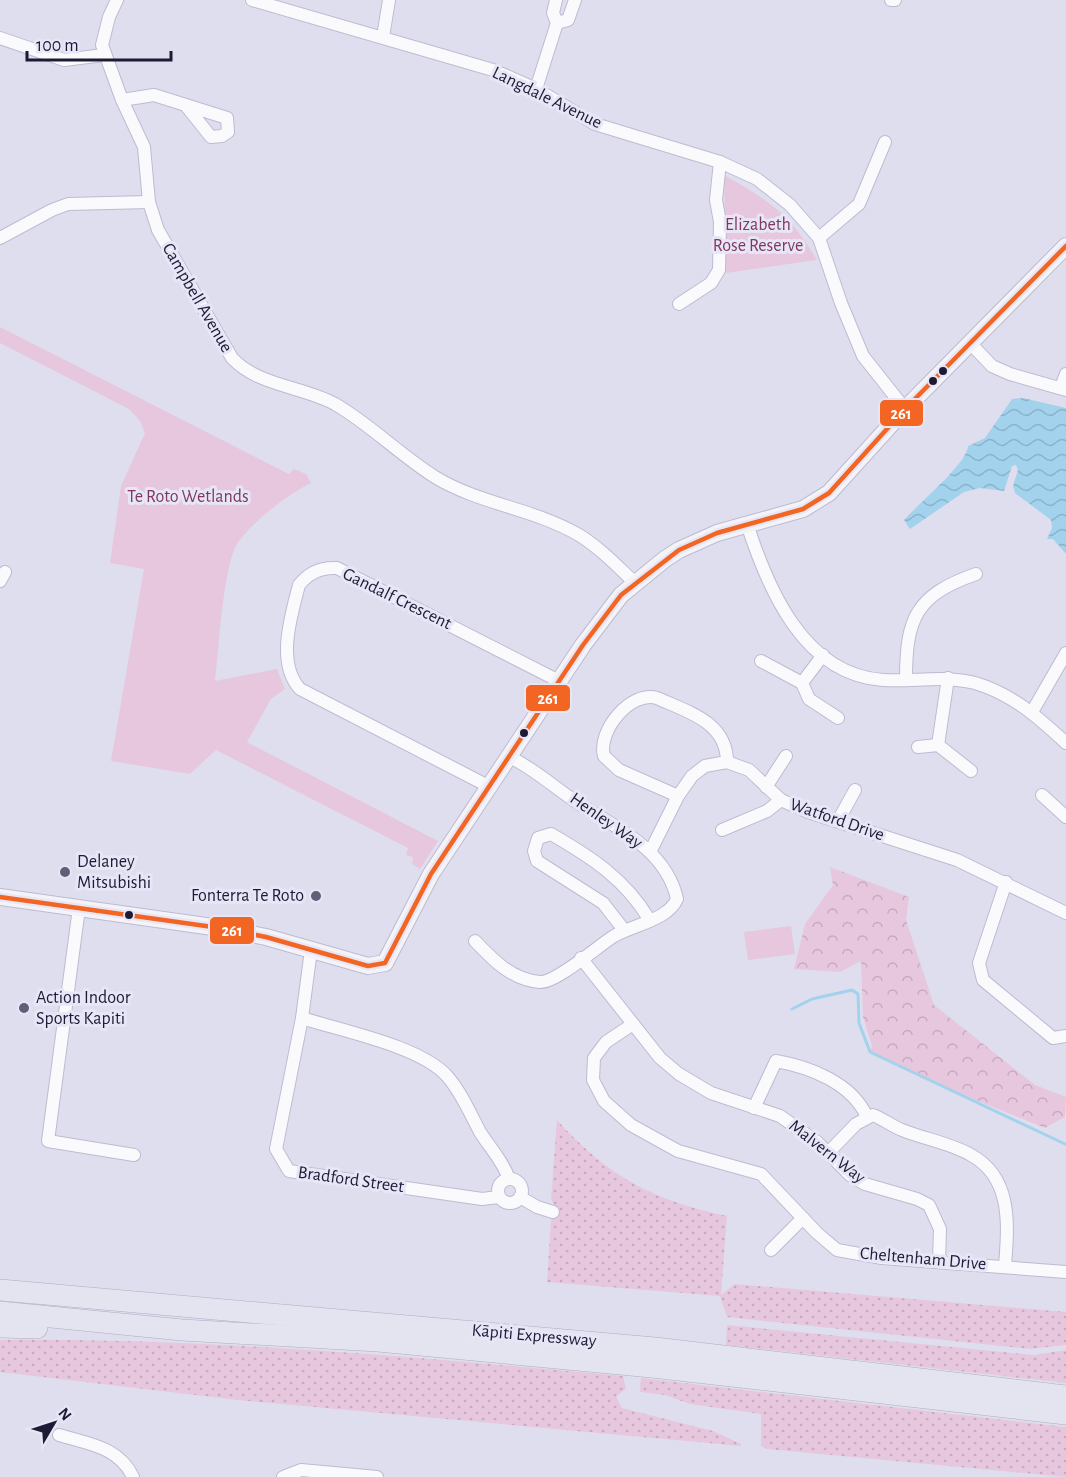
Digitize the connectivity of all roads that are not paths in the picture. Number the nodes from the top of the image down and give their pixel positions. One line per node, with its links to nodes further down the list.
1 (117, 0): 9 (street, Campbell Avenue)
2 (252, 0): 8 (street, Langdale Avenue)
3 (389, 0): 8 (street)
4 (556, 0): 6 (street)
5 (575, 0): 6 (street)
6 (557, 23): 10 (street)
7 (3, 36): 9 (street)
8 (383, 38): 10 (street, Langdale Avenue)
9 (104, 55): 11 (street, Campbell Avenue)
10 (536, 89): 14 (street, Langdale Avenue)
11 (122, 100): 12 (street); 15 (street, Campbell Avenue)
12 (187, 107)
13 (885, 142): 17 (street)
14 (720, 162): 17 (street, Langdale Avenue); 19 (street)
15 (149, 202): 16 (street); 26 (street, Campbell Avenue)
16 (0, 238)
17 (819, 238): 23 (street, Langdale Avenue)
18 (1066, 246): 20 (street)
19 (679, 304)
20 (970, 343): 22 (street); 23 (street)
21 (1066, 374): 22 (street)
22 (1063, 388)
23 (905, 409): 24 (street)
24 (747, 524): 26 (street); 28 (street)
25 (976, 574): 31 (street)
26 (635, 583): 32 (street)
27 (1066, 653): 34 (street)
28 (823, 655): 31 (street); 33 (street)
29 (761, 661): 33 (street)
30 (948, 678): 31 (street); 34 (street); 37 (street)
31 (906, 679)
32 (559, 681): 40 (street); 43 (street, Gandalf Crescent)
33 (802, 683): 35 (street)
34 (1032, 712): 36 (street)
35 (838, 718)
36 (1066, 743)
37 (938, 746): 38 (street); 42 (street)
38 (918, 747)
39 (786, 756): 44 (street)
40 (510, 758): 43 (street); 52 (street, Henley Way)
41 (727, 762): 44 (street, Watford Drive); 47 (street); 47 (street)
42 (971, 771)
43 (490, 787): 60 (street)
44 (766, 787): 48 (street, Watford Drive)
45 (855, 790): 50 (street)
46 (1042, 795): 49 (street)
47 (678, 796): 52 (street)
48 (781, 800): 50 (street, Watford Drive); 51 (street)
49 (1066, 817)
50 (838, 821): 53 (street, Watford Drive)
51 (722, 830)
52 (650, 852): 57 (street, Henley Way)
53 (1006, 882): 56 (street, Watford Drive); 64 (street)
54 (0, 897): 55 (street)
55 (79, 908): 60 (street); 68 (street)
56 (1066, 913)
57 (649, 920): 58 (street); 58 (street)
58 (624, 930): 61 (street)
59 (475, 941): 61 (street)
60 (311, 950): 62 (street, Bradford Street)
61 (581, 958): 63 (street, Malvern Way)
62 (302, 1018): 69 (street); 70 (street, Bradford Street)
63 (633, 1024): 65 (street, Malvern Way); 73 (street, Cheltenham Drive)
64 (1066, 1036)
65 (754, 1107): 66 (street); 67 (street, Malvern Way)
66 (867, 1117): 67 (street); 76 (street)
67 (828, 1153): 75 (street, Malvern Way)
68 (134, 1155)
69 (509, 1179): 70 (street); 71 (street)
70 (499, 1197): 71 (street, Bradford Street)
71 (520, 1197): 72 (street, Bradford Street)
72 (553, 1212)
73 (803, 1218): 74 (street); 75 (street, Cheltenham Drive)
74 (771, 1250)
75 (939, 1262): 76 (street, Cheltenham Drive)
76 (1005, 1266): 77 (street, Cheltenham Drive)
77 (1066, 1272)
78 (0, 1280): 80 (highway)
79 (0, 1290): 80 (highway, Kāpiti Expressway)
80 (213, 1308): 84 (highway, Kāpiti Expressway)
81 (0, 1311): 83 (highway, Kāpiti Expressway)
82 (0, 1327): 83 (highway)
83 (182, 1330): 85 (highway, Kāpiti Expressway)
84 (1066, 1396)
85 (1066, 1414)
86 (59, 1435): 87 (street)
87 (133, 1477)
88 (283, 1477): 89 (street)
89 (377, 1477)

